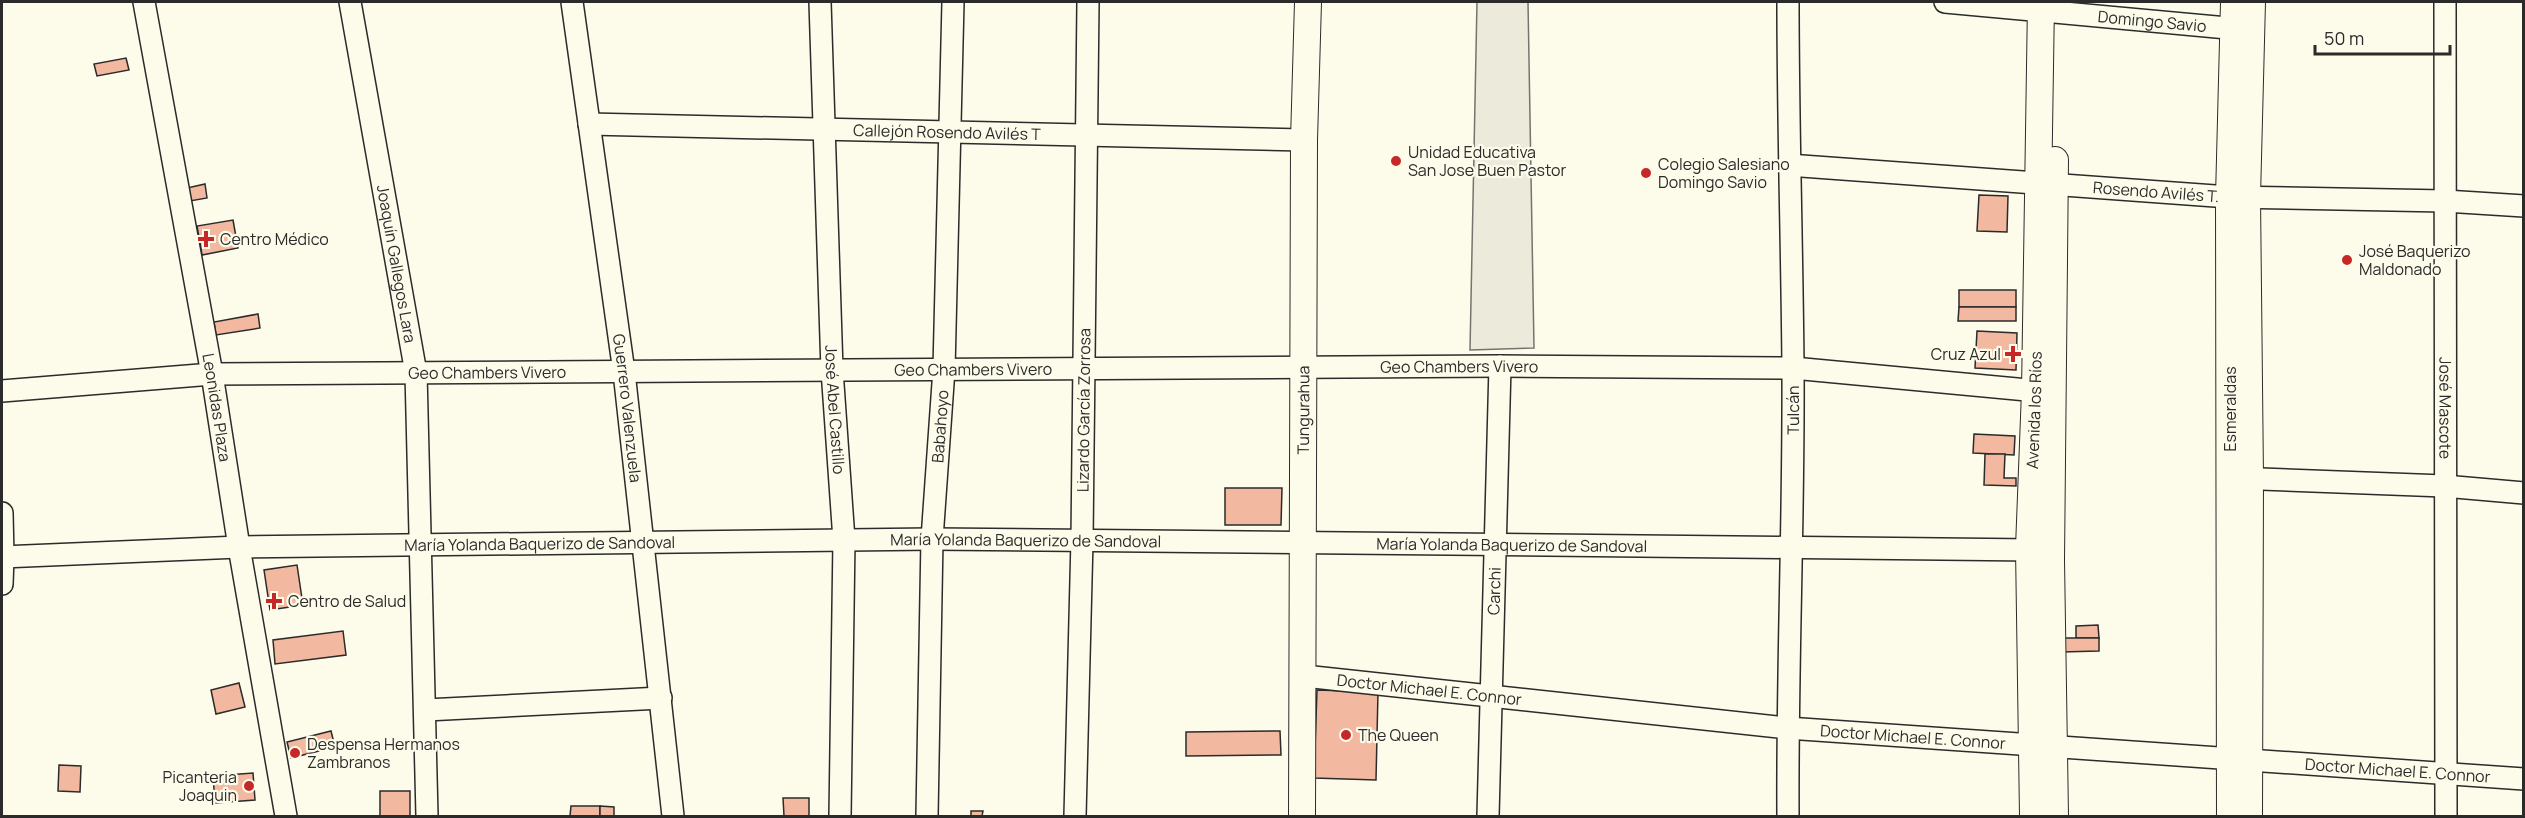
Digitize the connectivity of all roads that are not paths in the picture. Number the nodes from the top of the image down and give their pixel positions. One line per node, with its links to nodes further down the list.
1 (144, 2): 33 (street, Leonidas Plaza)
2 (350, 2): 32 (street, Joaquín Gallegos Lara)
3 (572, 2): 15 (street, Guerrero Valenzuela)
4 (820, 2): 16 (street, José Abel Castillo)
5 (953, 2): 17 (street, Babahoyo)
6 (1088, 2): 18 (street, Lizardo García Zorrosa)
7 (1308, 2): 19 (main road, Tungurahua)
8 (1788, 2): 20 (street, Tulcán)
9 (1945, 2): 13 (street, Domingo Savio)
10 (2234, 2): 14 (main road, Esmeraldas)
11 (2252, 2): 14 (main road, Esmeraldas)
12 (2445, 2): 23 (street, José Mascote)
13 (2050, 7): 14 (street, Domingo Savio); 21 (main road, Avenida los Ríos)
14 (2242, 30): 22 (main road, Esmeraldas)
15 (589, 124): 16 (street, Callejón Rosendo Avilés T); 31 (street, Guerrero Valenzuela)
16 (824, 129): 17 (street, Callejón Rosendo Avilés T); 30 (street, José Abel Castillo)
17 (950, 132): 18 (street, Callejón Rosendo Avilés T); 29 (street, Babahoyo)
18 (1086, 135): 19 (street, Callejón Rosendo Avilés T); 27 (street, Lizardo García Zorrosa)
19 (1304, 140): 26 (main road, Tungurahua)
20 (1788, 165): 21 (street, Rosendo Avilés T.); 28 (street, Tulcán)
21 (2046, 185): 22 (street, Rosendo Avilés T.); 35 (main road, Avenida los Ríos)
22 (2238, 197): 23 (street, Rosendo Avilés T.); 36 (main road, Esmeraldas)
23 (2445, 201): 24 (street, Rosendo Avilés T.); 37 (street, José Mascote)
24 (2523, 206)
25 (1500, 366): 26 (street, Geo Chambers Vivero); 28 (street, Geo Chambers Vivero); 45 (street, Carchi)
26 (1305, 367): 27 (street, Geo Chambers Vivero); 44 (main road, Tungurahua)
27 (1083, 368): 29 (street, Geo Chambers Vivero); 42 (street, Lizardo García Zorrosa)
28 (1793, 368): 35 (street, Geo Chambers Vivero); 48 (street, Tulcán)
29 (944, 369): 30 (street, Geo Chambers Vivero); 40 (street, Babahoyo)
30 (832, 370): 31 (street, Geo Chambers Vivero); 41 (street, José Abel Castillo)
31 (624, 372): 32 (street, Geo Chambers Vivero); 43 (street, Guerrero Valenzuela)
32 (416, 373): 33 (street, Geo Chambers Vivero); 46 (street, Joaquín Gallegos Lara)
33 (212, 374): 34 (street, Geo Chambers Vivero); 47 (street, Leonidas Plaza)
34 (2, 391)
35 (2044, 392): 49 (main road, Avenida los Ríos)
36 (2240, 478): 37 (street); 58 (main road, Esmeraldas)
37 (2444, 486): 38 (street); 59 (street, José Mascote)
38 (2523, 493)
39 (2, 513): 50 (street)
40 (932, 539): 41 (street, María Yolanda Baquerizo de Sandoval); 42 (street, María Yolanda Baquerizo de Sandoval); 65 (street, Babahoyo)
41 (844, 540): 43 (street, María Yolanda Baquerizo de Sandoval); 64 (street, José Abel Castillo)
42 (1082, 540): 44 (street, María Yolanda Baquerizo de Sandoval); 66 (street, Lizardo García Zorrosa)
43 (644, 542): 46 (street, María Yolanda Baquerizo de Sandoval); 54 (street, Guerrero Valenzuela)
44 (1303, 542): 45 (street, María Yolanda Baquerizo de Sandoval); 52 (main road, Tungurahua)
45 (1496, 544): 48 (street, María Yolanda Baquerizo de Sandoval); 53 (street, Carchi)
46 (421, 545): 47 (street, María Yolanda Baquerizo de Sandoval); 55 (street, Joaquín Gallegos Lara)
47 (239, 547): 50 (street, María Yolanda Baquerizo de Sandoval); 61 (street, Leonidas Plaza)
48 (1791, 547): 49 (street, María Yolanda Baquerizo de Sandoval); 56 (street, Tulcán)
49 (2040, 549): 57 (main road, Avenida los Ríos)
50 (2, 557): 51 (street)
51 (2, 584)
52 (1304, 676): 53 (street, Doctor Michael E. Connor); 67 (main road, Tungurahua)
53 (1490, 696): 56 (street, Doctor Michael E. Connor); 68 (street, Carchi)
54 (662, 698): 55 (street); 63 (street, Guerrero Valenzuela)
55 (426, 710): 62 (street, Joaquín Gallegos Lara)
56 (1787, 728): 57 (street, Doctor Michael E. Connor); 69 (street, Tulcán)
57 (2044, 746): 58 (street, Doctor Michael E. Connor); 70 (main road, Avenida los Ríos); 71 (main road, Avenida los Ríos)
58 (2240, 760): 59 (street, Doctor Michael E. Connor); 72 (main road, Esmeraldas); 73 (main road, Esmeraldas)
59 (2446, 774): 60 (street, Doctor Michael E. Connor); 74 (street, José Mascote)
60 (2523, 779)
61 (286, 816)
62 (427, 816)
63 (673, 816)
64 (840, 816)
65 (927, 816)
66 (1075, 816)
67 (1302, 816)
68 (1488, 816)
69 (1788, 816)
70 (2033, 816)
71 (2055, 816)
72 (2230, 816)
73 (2249, 816)
74 (2446, 816)

